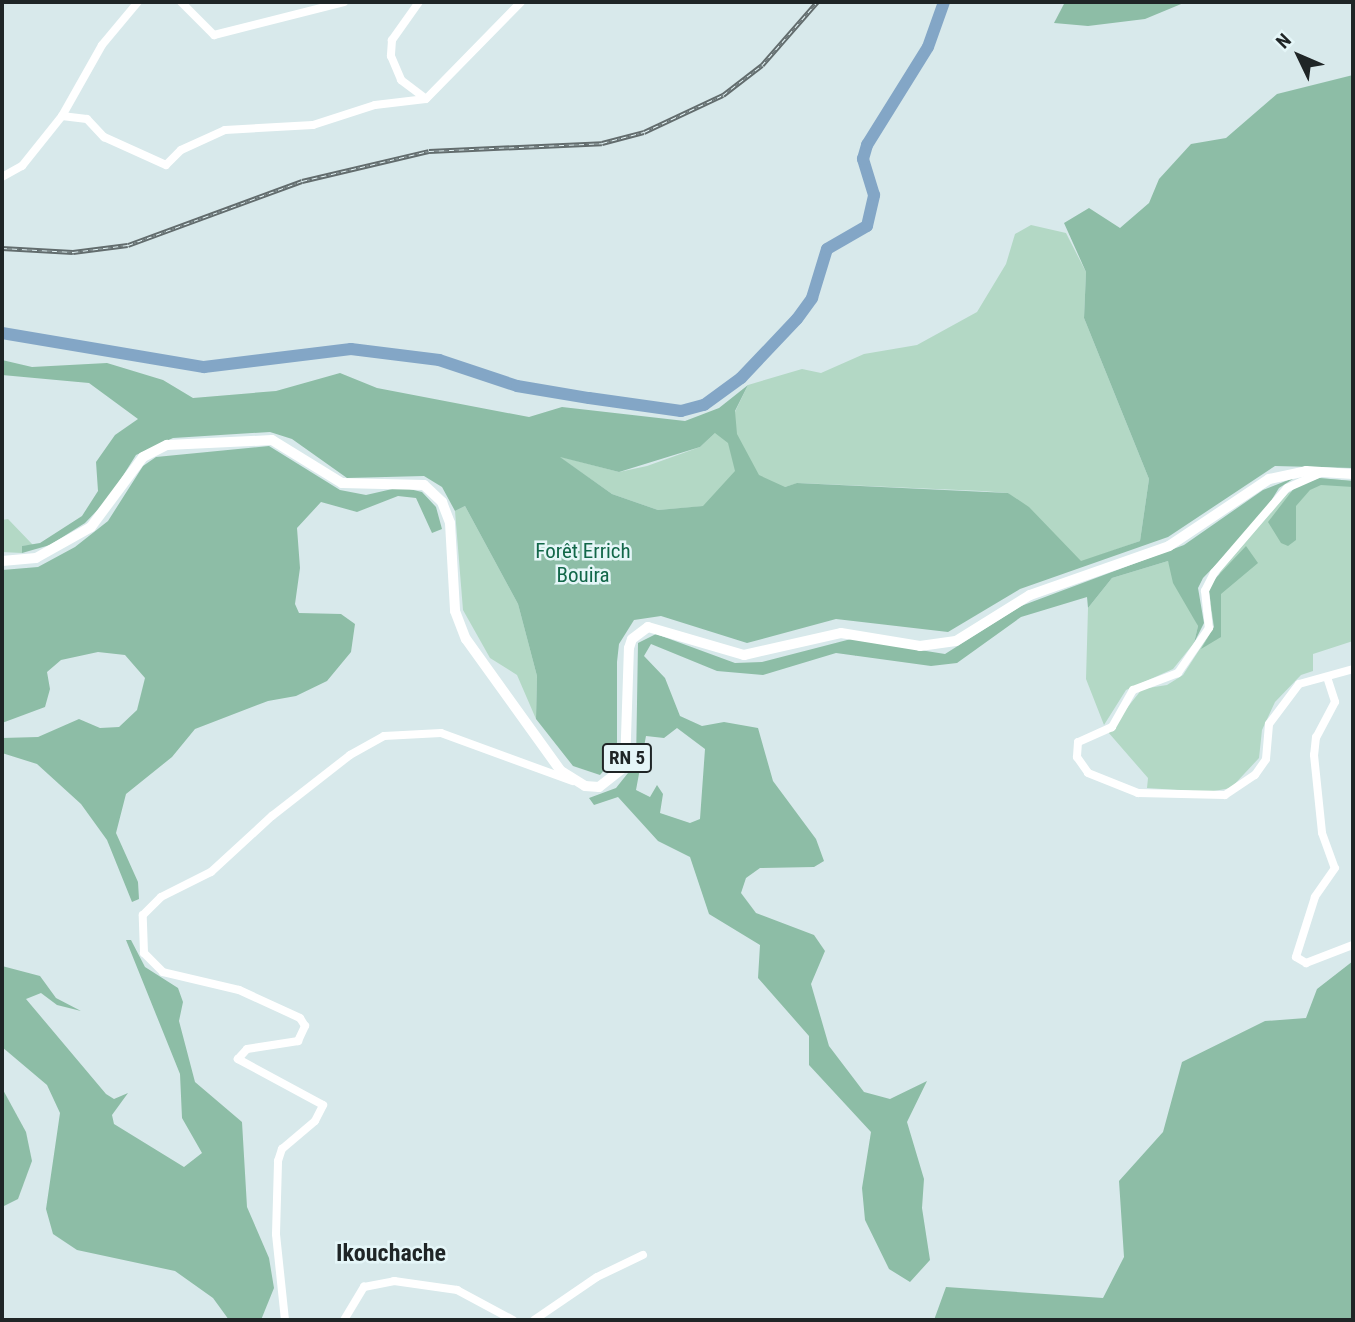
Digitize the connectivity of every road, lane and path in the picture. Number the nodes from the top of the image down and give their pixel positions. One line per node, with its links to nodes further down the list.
1 (138, 2): 7 (street)
2 (181, 2): 3 (street)
3 (344, 2)
4 (419, 2): 6 (street)
5 (521, 2): 6 (street)
6 (426, 99): 7 (street)
7 (62, 116): 8 (street)
8 (2, 177)
9 (1323, 472): 10 (main road, RN 5); 13 (street); 14 (main road, RN 5)
10 (1353, 474)
11 (2, 561): 14 (main road, RN 5)
12 (1353, 669): 13 (street)
13 (1326, 677): 15 (street)
14 (572, 781): 17 (street)
15 (1353, 945)
16 (643, 1255): 20 (street)
17 (285, 1320)
18 (344, 1320): 19 (street)
19 (513, 1320)
20 (534, 1320)

